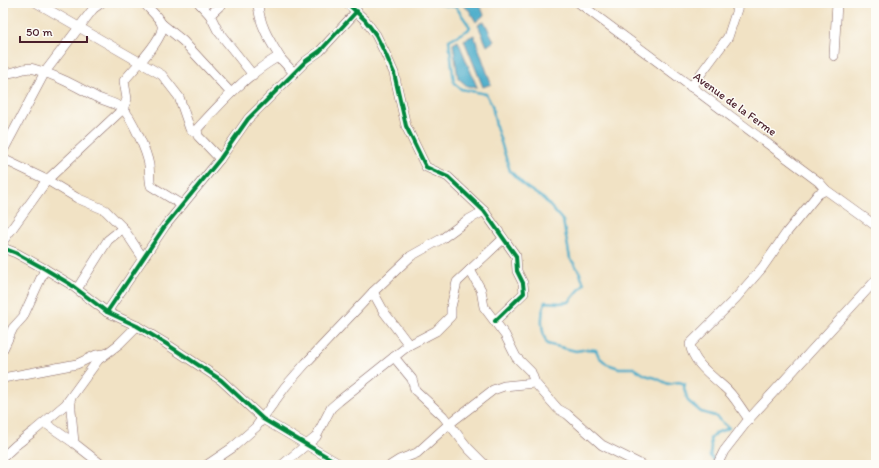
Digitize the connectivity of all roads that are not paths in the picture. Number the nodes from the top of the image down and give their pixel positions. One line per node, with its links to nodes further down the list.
1 (37, 3): 14 (street)
2 (101, 3): 14 (street)
3 (144, 3): 13 (street)
4 (199, 3): 12 (street)
5 (222, 3): 12 (street)
6 (258, 3): 16 (street)
7 (347, 3): 11 (street)
8 (579, 3): 22 (street, Avenue de la Ferme)
9 (739, 3): 22 (street)
10 (837, 3): 15 (street)
11 (357, 11): 20 (street); 34 (street)
12 (210, 15): 21 (street)
13 (162, 24): 17 (street); 23 (street)
14 (79, 28): 17 (street); 19 (street)
15 (834, 56)
16 (281, 60): 20 (street); 21 (street)
17 (140, 64): 24 (street); 25 (street)
18 (3, 71): 19 (street)
19 (45, 72): 24 (street); 26 (street)
20 (294, 73): 28 (street)
21 (253, 75): 23 (street)
22 (691, 87): 30 (street, Avenue de la Ferme)
23 (231, 93): 25 (street)
24 (123, 109): 29 (street); 33 (street)
25 (196, 133): 28 (street)
26 (3, 151)
27 (3, 159): 29 (street)
28 (220, 159): 33 (street)
29 (47, 180): 36 (street); 38 (street)
30 (819, 182): 31 (street, Avenue de la Ferme); 32 (street)
31 (826, 190): 32 (street); 35 (street, Avenue de la Ferme)
32 (818, 194): 57 (street)
33 (182, 205): 40 (street)
34 (484, 210): 37 (street); 45 (street)
35 (876, 226)
36 (123, 228): 40 (street); 44 (street)
37 (503, 239): 42 (street); 47 (street)
38 (3, 241)
39 (3, 248): 41 (street)
40 (143, 258): 46 (street)
41 (45, 269): 44 (street); 50 (street)
42 (470, 270): 47 (street); 49 (street)
43 (876, 280): 57 (street)
44 (77, 289): 46 (street)
45 (373, 292): 49 (street); 56 (street)
46 (107, 312): 48 (street)
47 (495, 321): 54 (street)
48 (136, 326): 51 (street); 56 (street)
49 (409, 345): 52 (street)
50 (3, 349)
51 (105, 354): 53 (street); 55 (street)
52 (394, 357): 59 (street); 61 (street)
53 (3, 378)
54 (535, 383): 59 (street); 69 (street)
55 (70, 399): 58 (street); 60 (street)
56 (263, 419): 61 (street); 64 (street)
57 (749, 419): 70 (street)
58 (45, 423): 60 (street); 62 (street)
59 (449, 424): 67 (street); 68 (street)
60 (74, 443): 63 (street)
61 (308, 444): 65 (street); 66 (street)
62 (3, 457)
63 (102, 465)
64 (207, 465)
65 (282, 465)
66 (341, 465)
67 (391, 465)
68 (485, 465)
69 (642, 465)
70 (717, 465)

